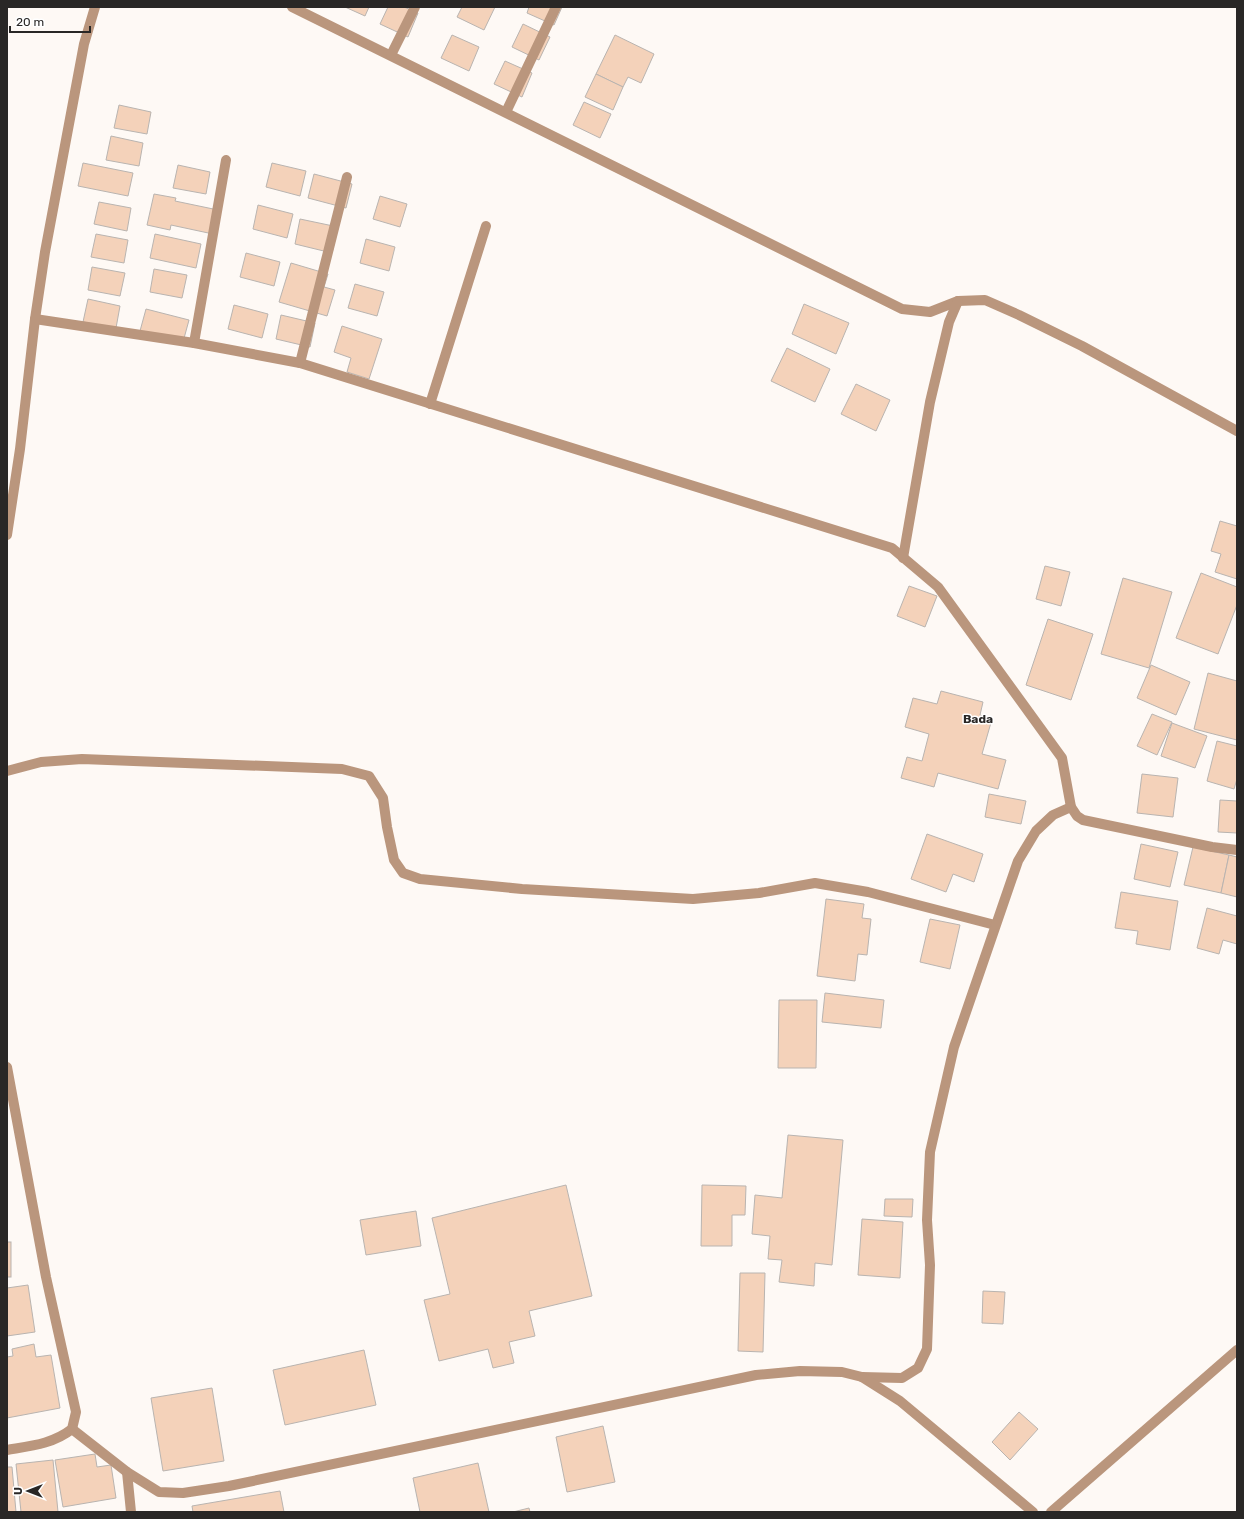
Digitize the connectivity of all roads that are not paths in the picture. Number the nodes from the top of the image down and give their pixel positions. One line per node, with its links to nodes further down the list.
1 (95, 7): 11 (street)
2 (292, 7): 5 (street)
3 (415, 7): 5 (street)
4 (556, 7): 6 (street)
5 (391, 55): 6 (street)
6 (506, 112): 10 (street)
7 (226, 160): 12 (street)
8 (346, 177): 13 (street)
9 (486, 226): 14 (street)
10 (958, 301): 15 (street); 17 (street)
11 (35, 319): 12 (street); 16 (street)
12 (194, 343): 13 (street)
13 (300, 363): 14 (street)
14 (430, 404): 17 (street)
15 (1237, 431)
16 (7, 535)
17 (903, 558): 19 (street)
18 (7, 771): 21 (street)
19 (1071, 807): 20 (street); 21 (street)
20 (1237, 850)
21 (995, 926): 24 (street)
22 (7, 1067): 25 (street)
23 (1237, 1350): 30 (street)
24 (862, 1377): 27 (street); 29 (street)
25 (72, 1429): 26 (street); 27 (street)
26 (7, 1450)
27 (127, 1472): 28 (street)
28 (131, 1512)
29 (1033, 1512)
30 (1051, 1512)

